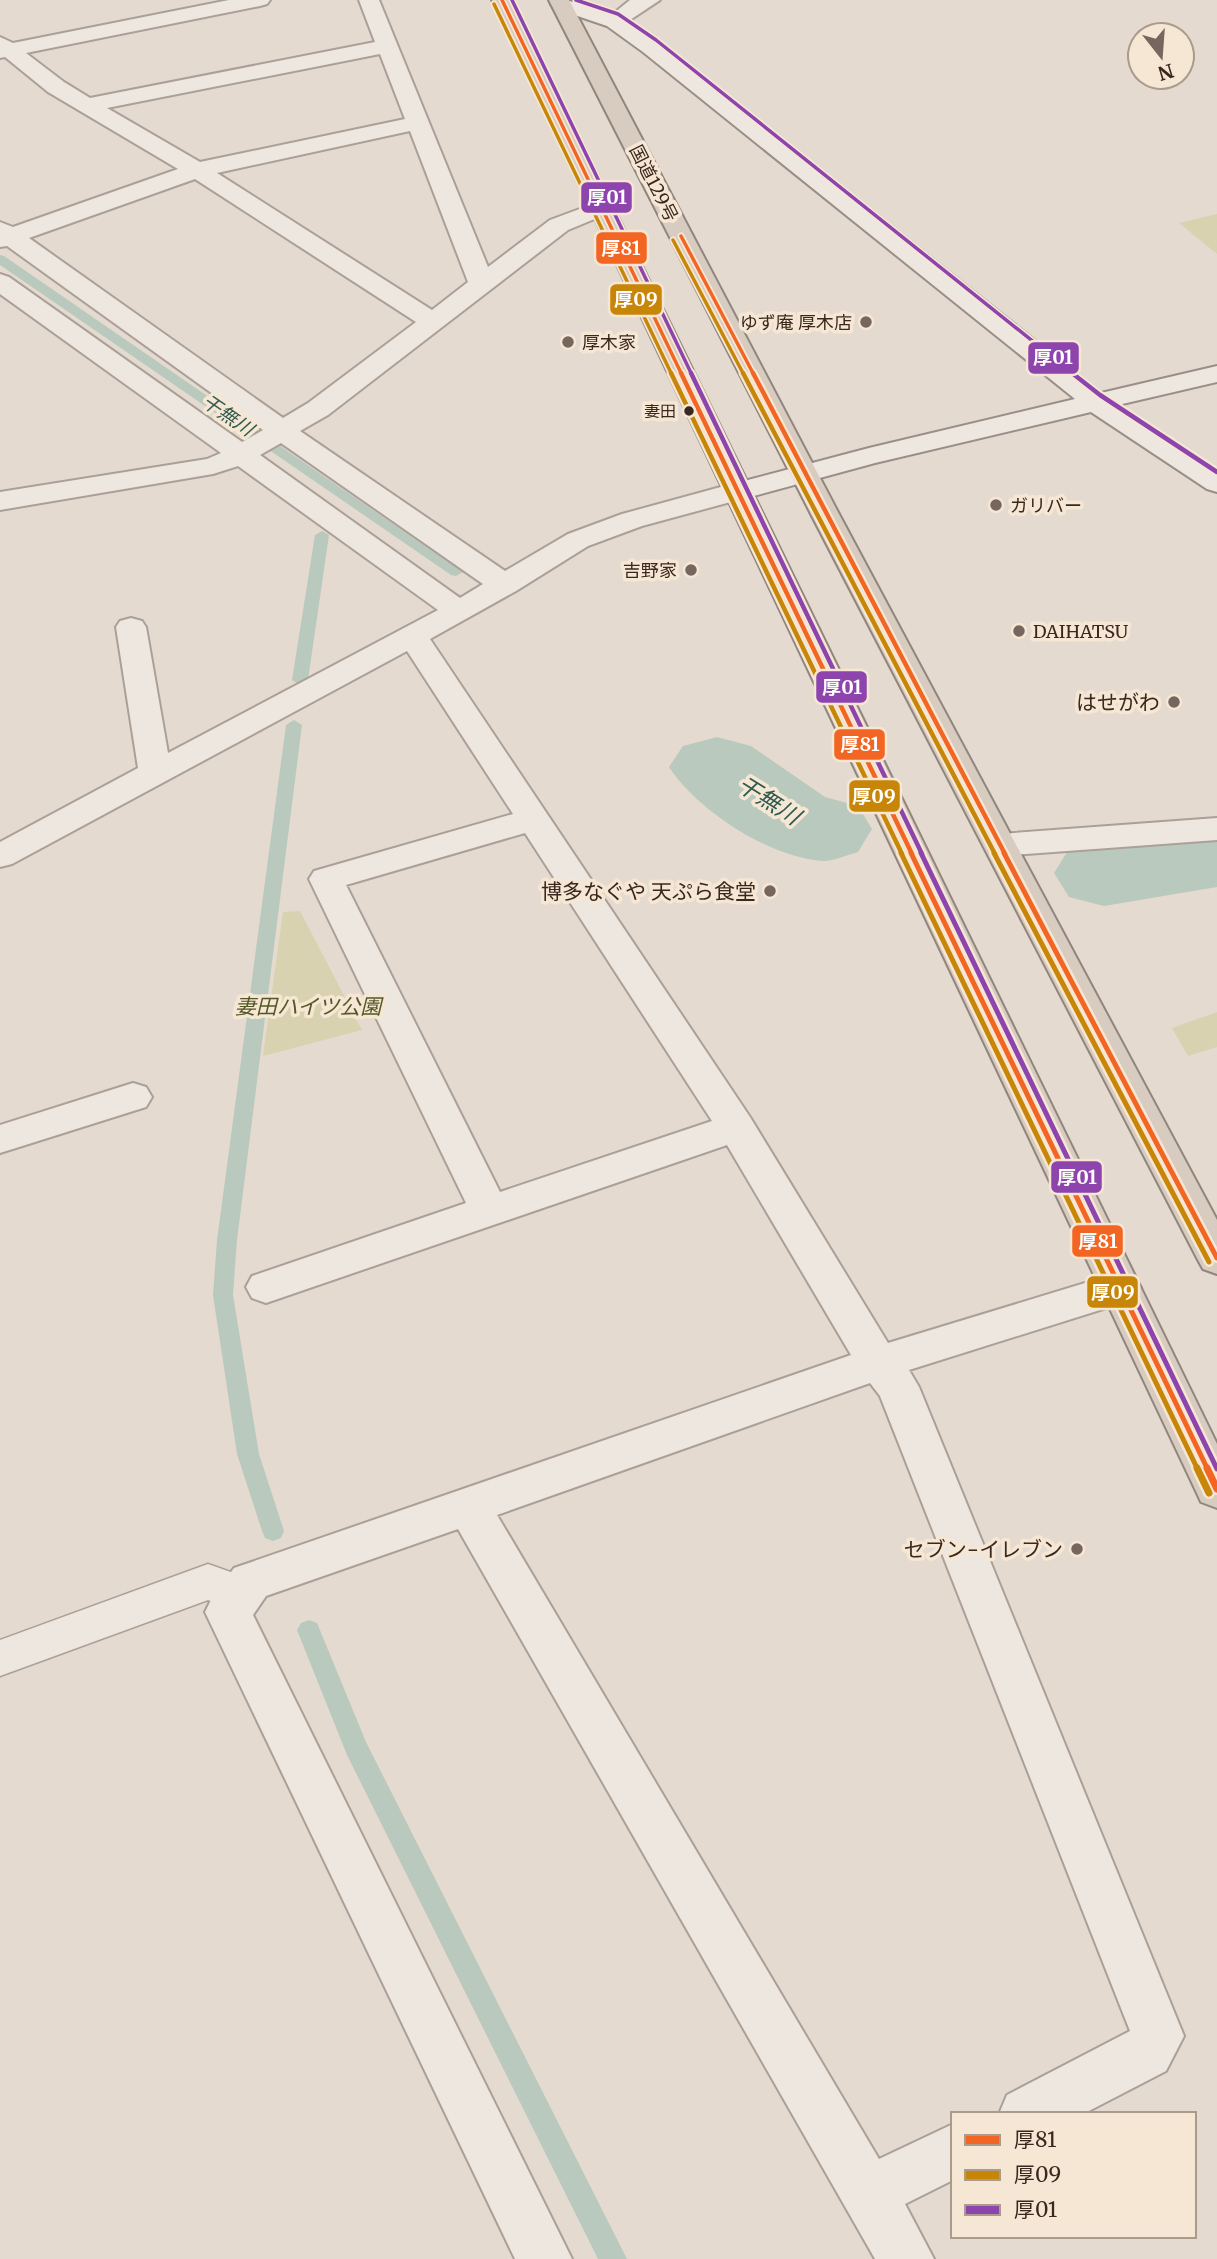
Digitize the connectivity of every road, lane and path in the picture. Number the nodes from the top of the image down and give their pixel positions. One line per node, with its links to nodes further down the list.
1 (260, 0): 8 (street)
2 (369, 0): 7 (street)
3 (502, 0): 12 (highway)
4 (650, 0): 6 (street)
5 (560, 2): 6 (street); 20 (highway, 国道129号)
6 (614, 22): 18 (street)
7 (386, 46): 9 (street); 10 (street)
8 (3, 48): 9 (street)
9 (87, 105): 11 (street)
10 (416, 123): 11 (street); 15 (street)
11 (197, 170): 13 (street); 16 (street)
12 (601, 208): 15 (street); 23 (highway)
13 (3, 236): 19 (street)
14 (0, 282): 19 (street)
15 (481, 282): 16 (street)
16 (432, 321): 19 (street)
17 (1217, 374): 18 (street)
18 (1095, 402): 20 (street); 22 (street)
19 (261, 442): 24 (street); 25 (street); 26 (street)
20 (804, 474): 23 (street); 32 (highway, 国道129号)
21 (0, 477): 24 (street)
22 (1217, 483)
23 (739, 491): 25 (street); 40 (highway)
24 (12, 499)
25 (505, 585): 26 (street)
26 (459, 611): 28 (street)
27 (131, 627): 29 (street)
28 (413, 636): 29 (street); 30 (street)
29 (156, 775): 33 (street)
30 (534, 819): 35 (street); 37 (street)
31 (1217, 829): 32 (street)
32 (1000, 845): 38 (highway, 国道129号)
33 (0, 856)
34 (133, 1097): 36 (street)
35 (736, 1127): 37 (street); 41 (street)
36 (0, 1139)
37 (490, 1211): 39 (street)
38 (1217, 1258)
39 (266, 1287)
40 (1121, 1288): 41 (street); 42 (highway)
41 (878, 1363): 43 (street); 46 (street)
42 (1217, 1489)
43 (468, 1506): 44 (street); 48 (street)
44 (241, 1594): 45 (lane); 49 (street)
45 (2, 1658)
46 (1030, 2112)
47 (951, 2152): 48 (street)
48 (870, 2193): 50 (street)
49 (544, 2259)
50 (906, 2259)

